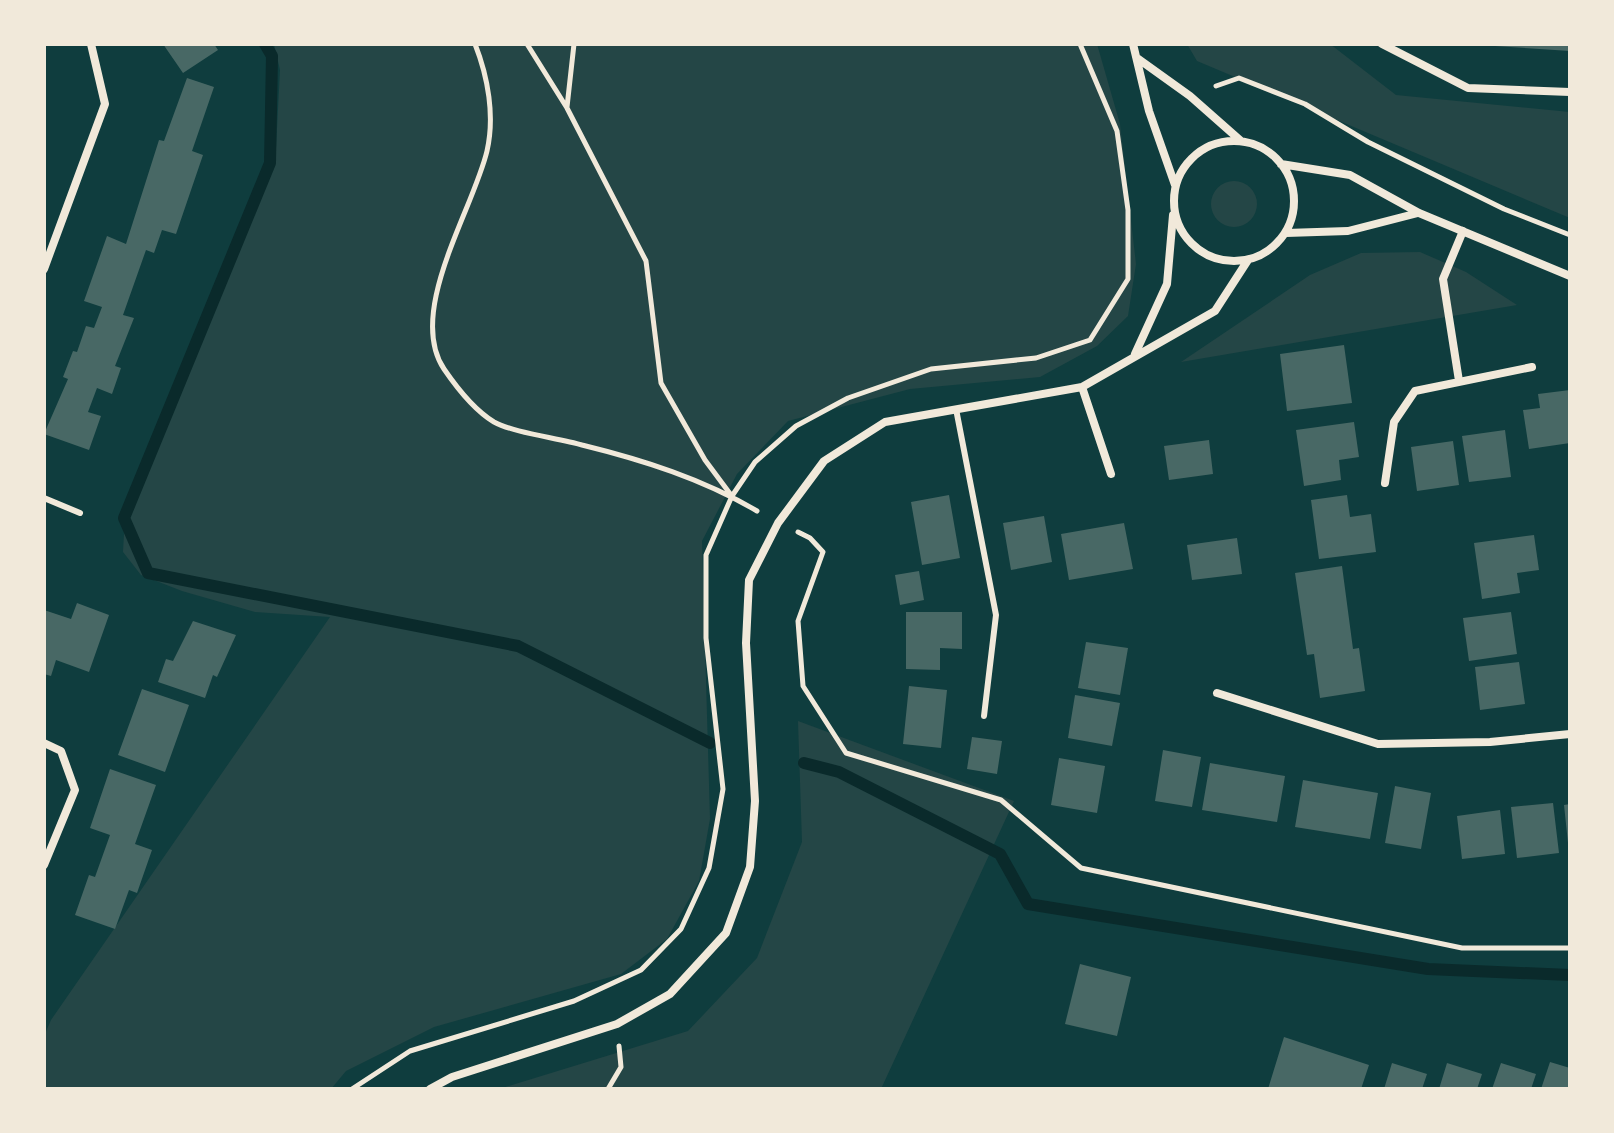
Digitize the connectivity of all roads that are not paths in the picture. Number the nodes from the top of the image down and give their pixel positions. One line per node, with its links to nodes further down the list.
1 (91, 44): 13 (street)
2 (1133, 44): 4 (street)
3 (1382, 44): 5 (street)
4 (1137, 58): 6 (street); 8 (street)
5 (1570, 92)
6 (1241, 141): 7 (street); 8 (street)
7 (1281, 164): 10 (street); 12 (street)
8 (1175, 185): 9 (street)
9 (1174, 206): 14 (street); 17 (street)
10 (1419, 213): 11 (street); 12 (street)
11 (1463, 231): 16 (street); 19 (street)
12 (1286, 233): 14 (street)
13 (48, 247): 15 (street)
14 (1248, 260): 17 (street)
15 (44, 269)
16 (1570, 276)
17 (1135, 355): 20 (street)
18 (1532, 367): 19 (street)
19 (1459, 381): 23 (street)
20 (1082, 387): 21 (street); 22 (street)
21 (956, 409): 27 (lane); 31 (street)
22 (1111, 474)
23 (1385, 483)
24 (44, 498): 25 (lane)
25 (80, 513)
26 (1217, 693): 28 (street)
27 (984, 716)
28 (1570, 734)
29 (44, 743): 30 (street)
30 (44, 865)
31 (430, 1089)

